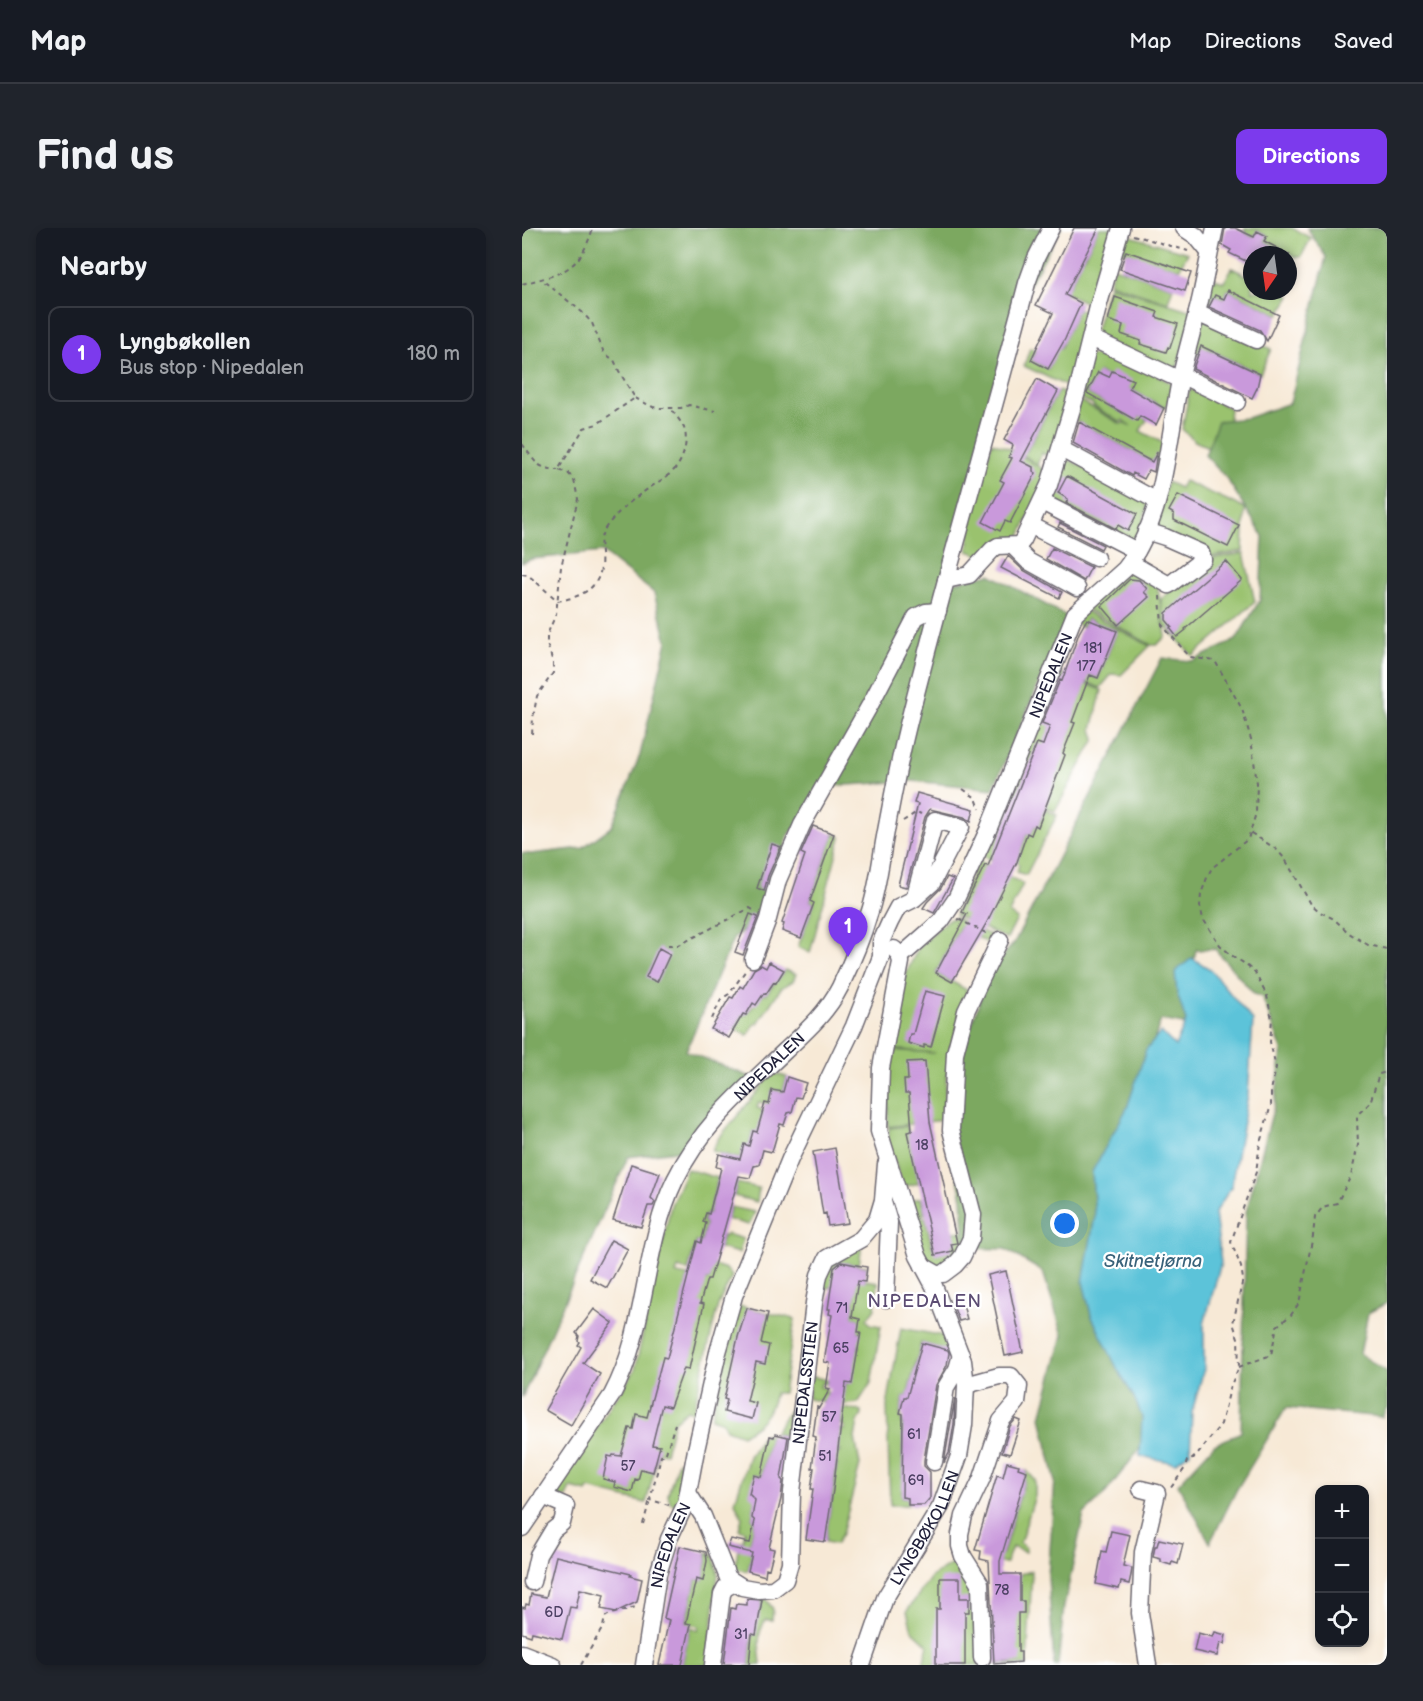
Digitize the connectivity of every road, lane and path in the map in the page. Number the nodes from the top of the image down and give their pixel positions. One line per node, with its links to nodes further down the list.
1 (593, 228): 7 (path)
2 (1051, 228): 28 (street, NIPEDALEN)
3 (1184, 228): 6 (street)
4 (1215, 228): 6 (street, NIPEDALEN)
5 (1121, 229): 6 (path); 10 (street)
6 (1209, 255): 9 (street, NIPEDALEN)
7 (542, 279): 8 (path); 13 (path)
8 (522, 284)
9 (1197, 313): 11 (street); 12 (street, NIPEDALEN)
10 (1091, 338): 12 (street); 18 (street)
11 (1256, 340)
12 (1181, 377): 14 (street); 20 (street, NIPEDALEN)
13 (635, 398): 15 (path); 19 (path)
14 (1237, 402)
15 (671, 409): 16 (path); 31 (path)
16 (715, 411)
17 (522, 444): 19 (path)
18 (1061, 449): 20 (street); 21 (street)
19 (558, 470): 31 (path)
20 (1157, 501): 23 (street, NIPEDALEN)
21 (1042, 502): 22 (street); 25 (street)
22 (1030, 525): 24 (street); 26 (street)
23 (1146, 531): 25 (street, NIPEDALEN); 29 (street)
24 (1013, 546): 28 (street); 30 (street)
25 (1134, 556): 29 (street); 38 (street, NIPEDALEN)
26 (1095, 558)
27 (522, 574): 31 (path)
28 (946, 580): 32 (street, NIPEDALEN)
29 (1161, 582): 36 (path)
30 (1077, 588)
31 (558, 601): 33 (path)
32 (938, 611): 39 (street); 40 (street, NIPEDALEN)
33 (532, 734)
34 (963, 789): 35 (path)
35 (987, 810)
36 (1251, 833): 44 (path); 54 (path)
37 (914, 899): 42 (street, NIPEDALEN)
38 (947, 913): 41 (path); 45 (street, NIPEDALEN)
39 (768, 919): 43 (path); 46 (street)
40 (863, 930): 42 (street); 59 (street, NIPEDALEN)
41 (1000, 940): 51 (street)
42 (881, 942): 45 (street); 61 (street, NIPEDALEN)
43 (668, 945)
44 (1387, 949)
45 (900, 957): 49 (street, LYNGBØKOLLEN)
46 (753, 959): 47 (path)
47 (712, 1019)
48 (1387, 1072): 54 (path)
49 (887, 1160): 50 (street, NIPEDALSSTIEN); 51 (street, LYNGBØKOLLEN)
50 (883, 1200): 52 (street); 66 (street, NIPEDALSSTIEN)
51 (923, 1266): 53 (street, LYNGBØKOLLEN)
52 (886, 1299)
53 (961, 1354): 55 (street, LYNGBØKOLLEN); 57 (street, LYNGBØKOLLEN)
54 (1239, 1367): 62 (path)
55 (966, 1385): 69 (street, LYNGBØKOLLEN); 74 (street, LYNGBØKOLLEN)
56 (675, 1424): 60 (path)
57 (934, 1462)
58 (1141, 1489): 62 (street)
59 (543, 1496): 64 (street, NIPEDALEN); 65 (street)
60 (650, 1500): 61 (path); 63 (path)
61 (686, 1501): 66 (street); 67 (street, NIPEDALEN)
62 (1154, 1503): 75 (street)
63 (643, 1524)
64 (522, 1528)
65 (532, 1582)
66 (735, 1583): 73 (street)
67 (653, 1608): 71 (path); 72 (street, NIPEDALEN)
68 (522, 1653): 70 (street)
69 (982, 1658)
70 (553, 1665)
71 (581, 1665)
72 (644, 1665)
73 (713, 1665)
74 (862, 1665)
75 (1148, 1665)

